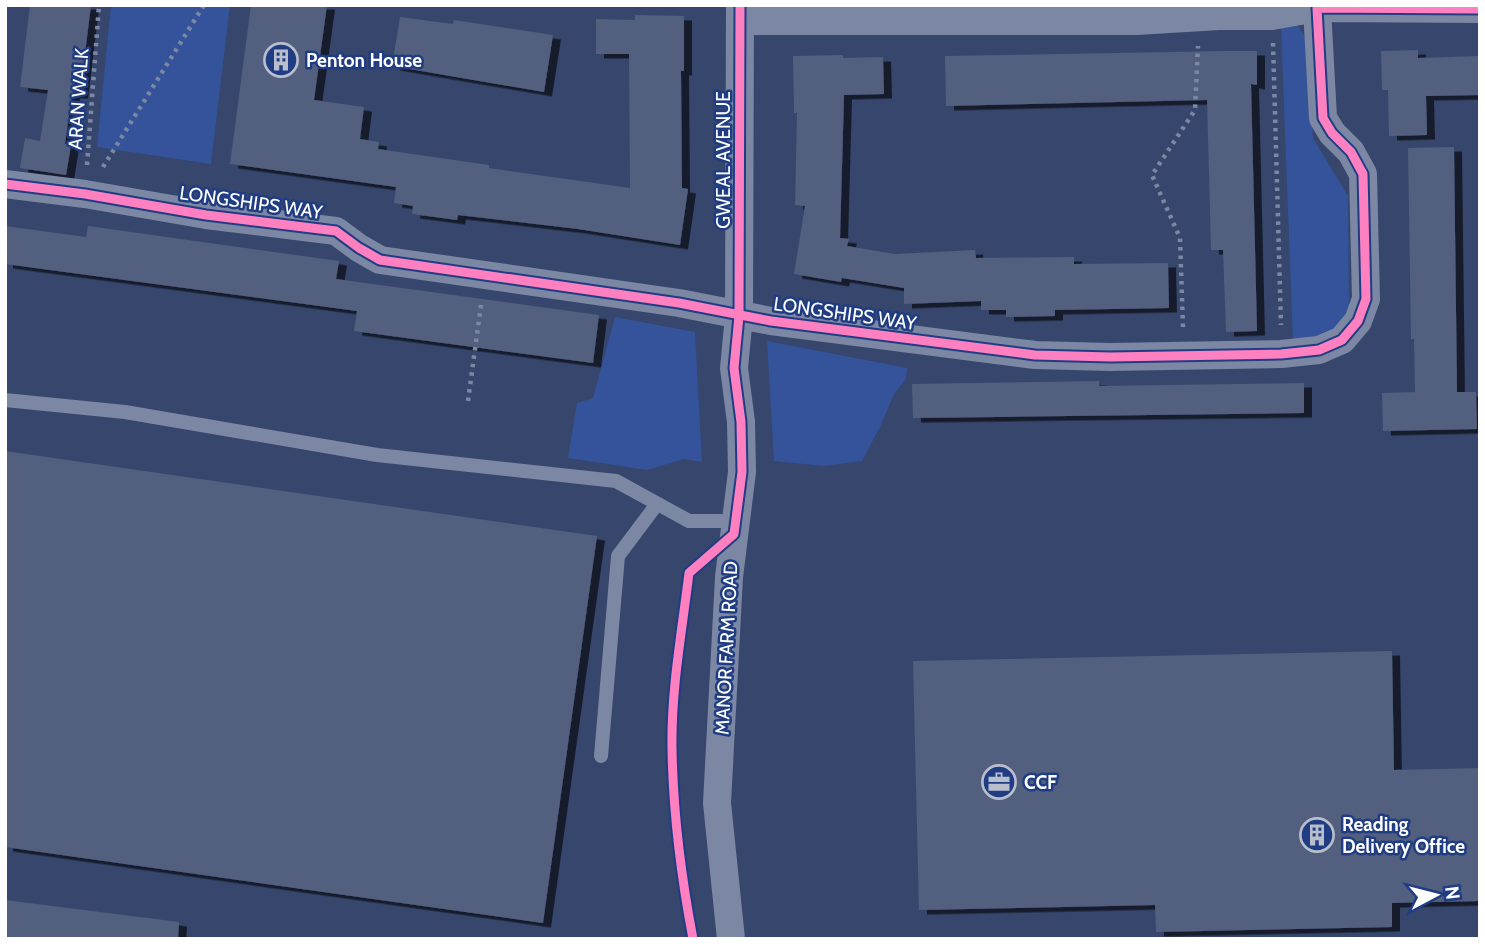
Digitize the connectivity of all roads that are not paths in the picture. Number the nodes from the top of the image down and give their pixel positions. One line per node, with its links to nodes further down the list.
1 (1317, 7): 2 (street); 3 (street); 5 (street, LONGSHIPS WAY)
2 (1480, 9)
3 (740, 13): 5 (street, GWEAL AVENUE)
4 (5, 184): 5 (street, LONGSHIPS WAY)
5 (739, 316): 8 (street, MANOR FARM ROAD)
6 (5, 400): 7 (lane)
7 (657, 504): 8 (lane); 9 (lane)
8 (736, 521): 10 (street, MANOR FARM ROAD)
9 (601, 756)
10 (731, 939)

